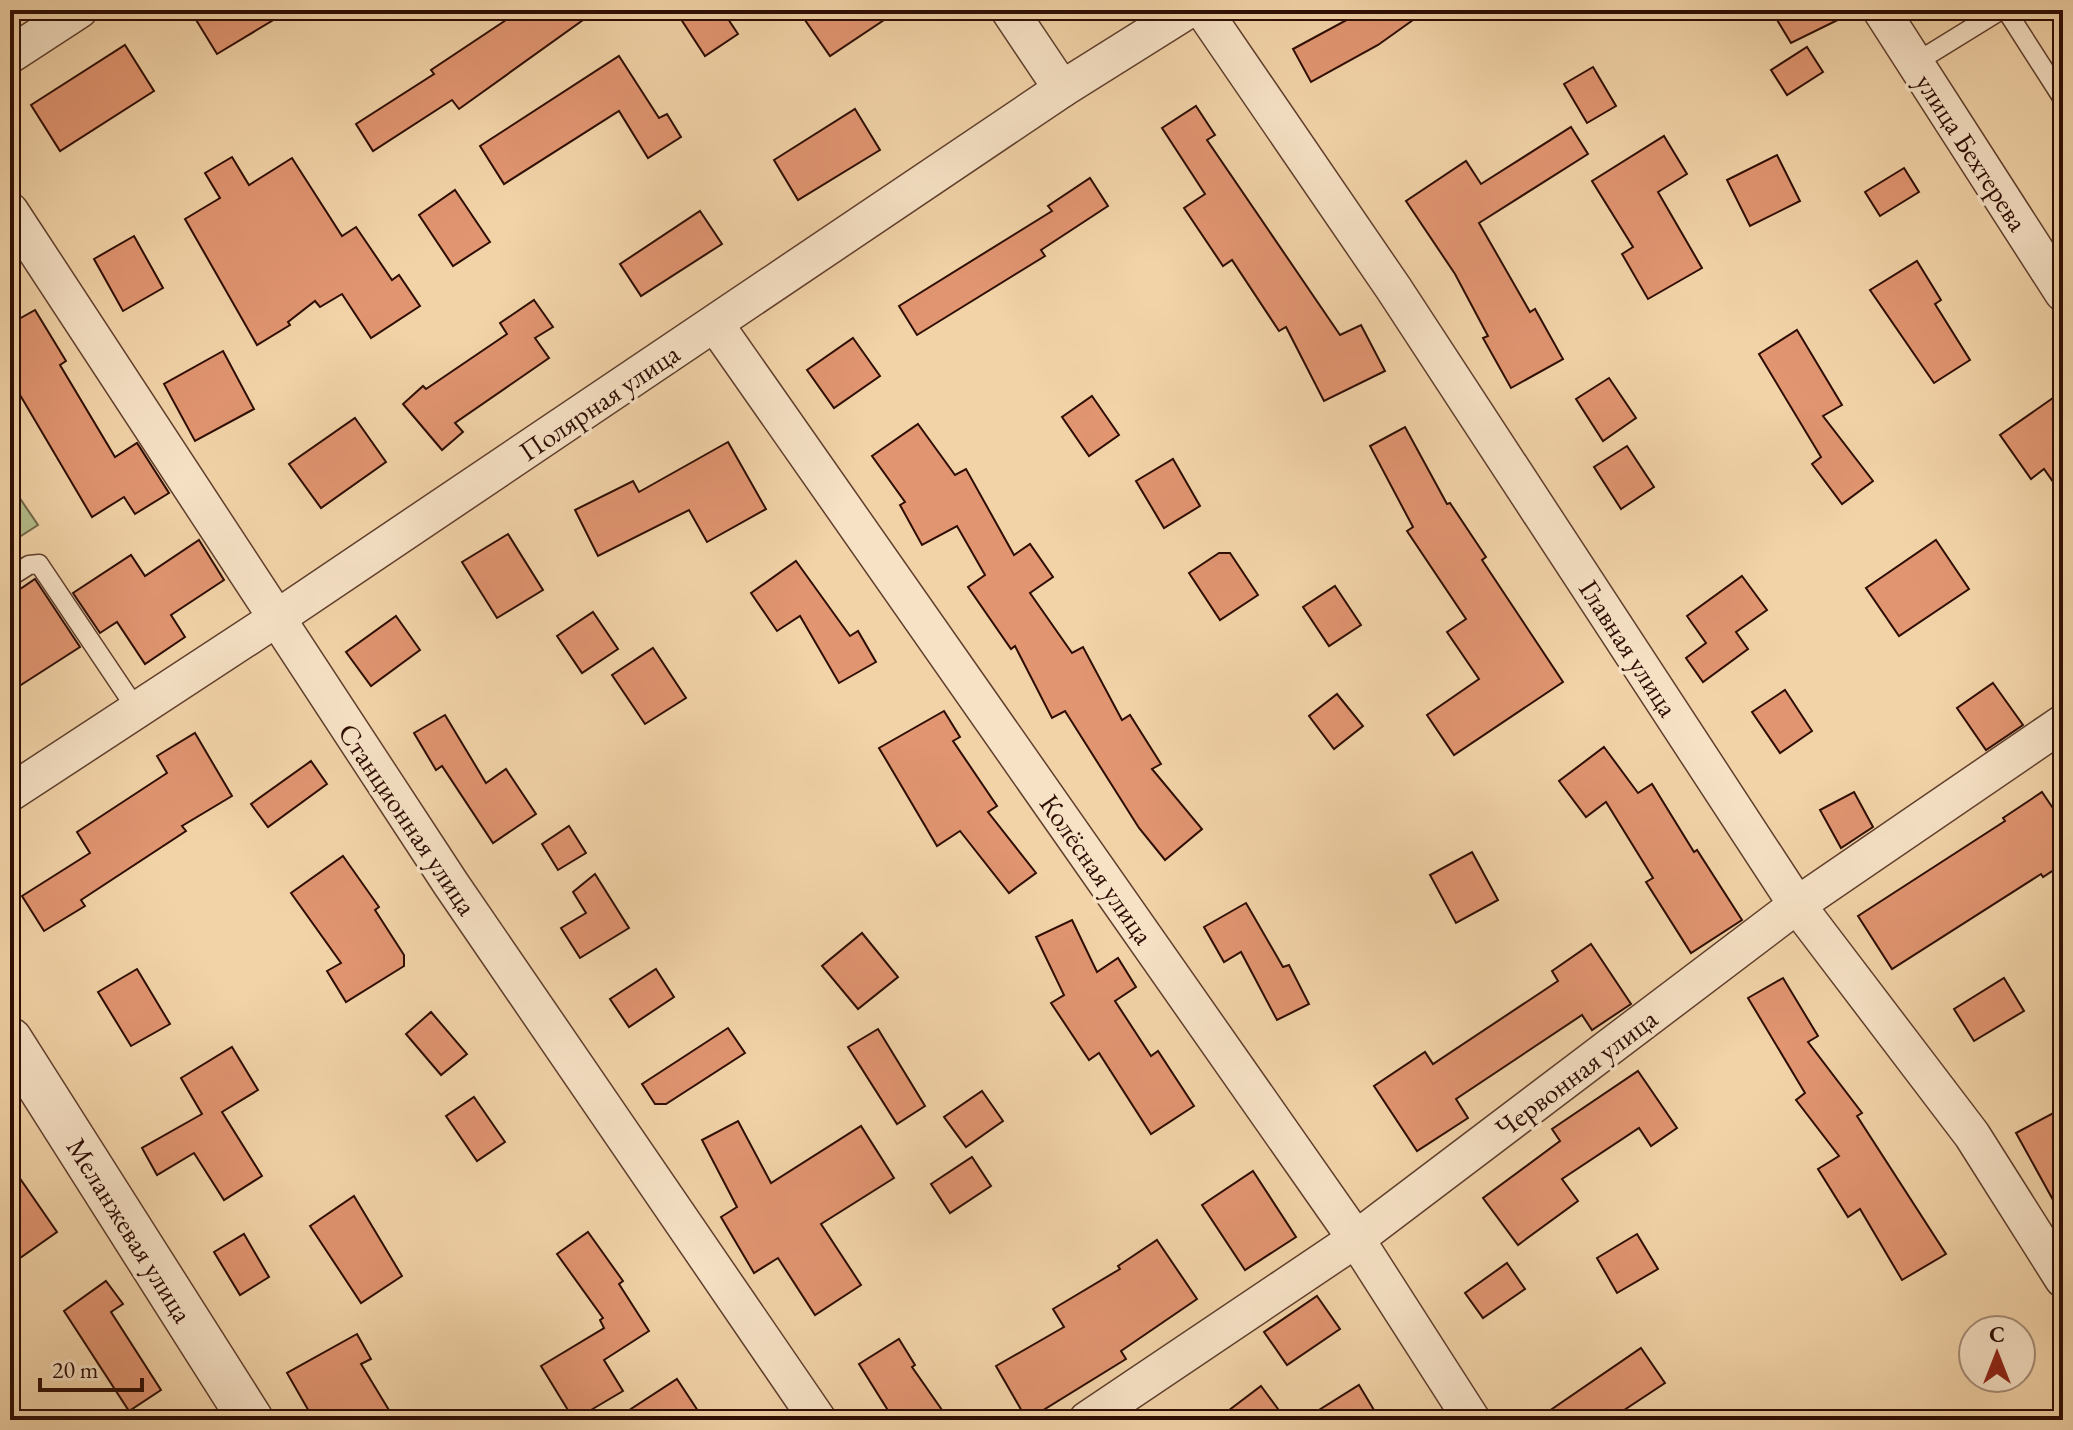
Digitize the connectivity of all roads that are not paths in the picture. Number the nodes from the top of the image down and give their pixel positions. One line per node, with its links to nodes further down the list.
1 (79, 10): 7 (street)
2 (1009, 10): 9 (street)
3 (1188, 10): 9 (street, Полярная улица)
4 (1203, 10): 19 (street, Главная улица)
5 (1881, 10): 8 (street, улица Бехтерева)
6 (2003, 10): 8 (lane); 10 (lane)
7 (10, 55)
8 (1915, 63): 12 (street, улица Бехтерева)
9 (1062, 89): 13 (street, Полярная улица)
10 (2063, 99)
11 (10, 211): 15 (street, Станционная улица)
12 (2063, 293)
13 (715, 324): 15 (street, Полярная улица); 21 (street, Колёсная улица)
14 (10, 577): 16 (lane)
15 (274, 620): 16 (street, Полярная улица); 24 (street, Станционная улица)
16 (137, 710): 18 (street, Полярная улица)
17 (2063, 723): 19 (street, Червонная улица)
18 (10, 793)
19 (1797, 905): 21 (street, Червонная улица); 22 (street, Главная улица)
20 (10, 1040): 23 (street, Меланжевая улица)
21 (1356, 1239): 25 (street, Червонная улица); 26 (street, Колёсная улица)
22 (2063, 1279)
23 (251, 1420)
24 (818, 1420)
25 (1087, 1420)
26 (1472, 1420)

